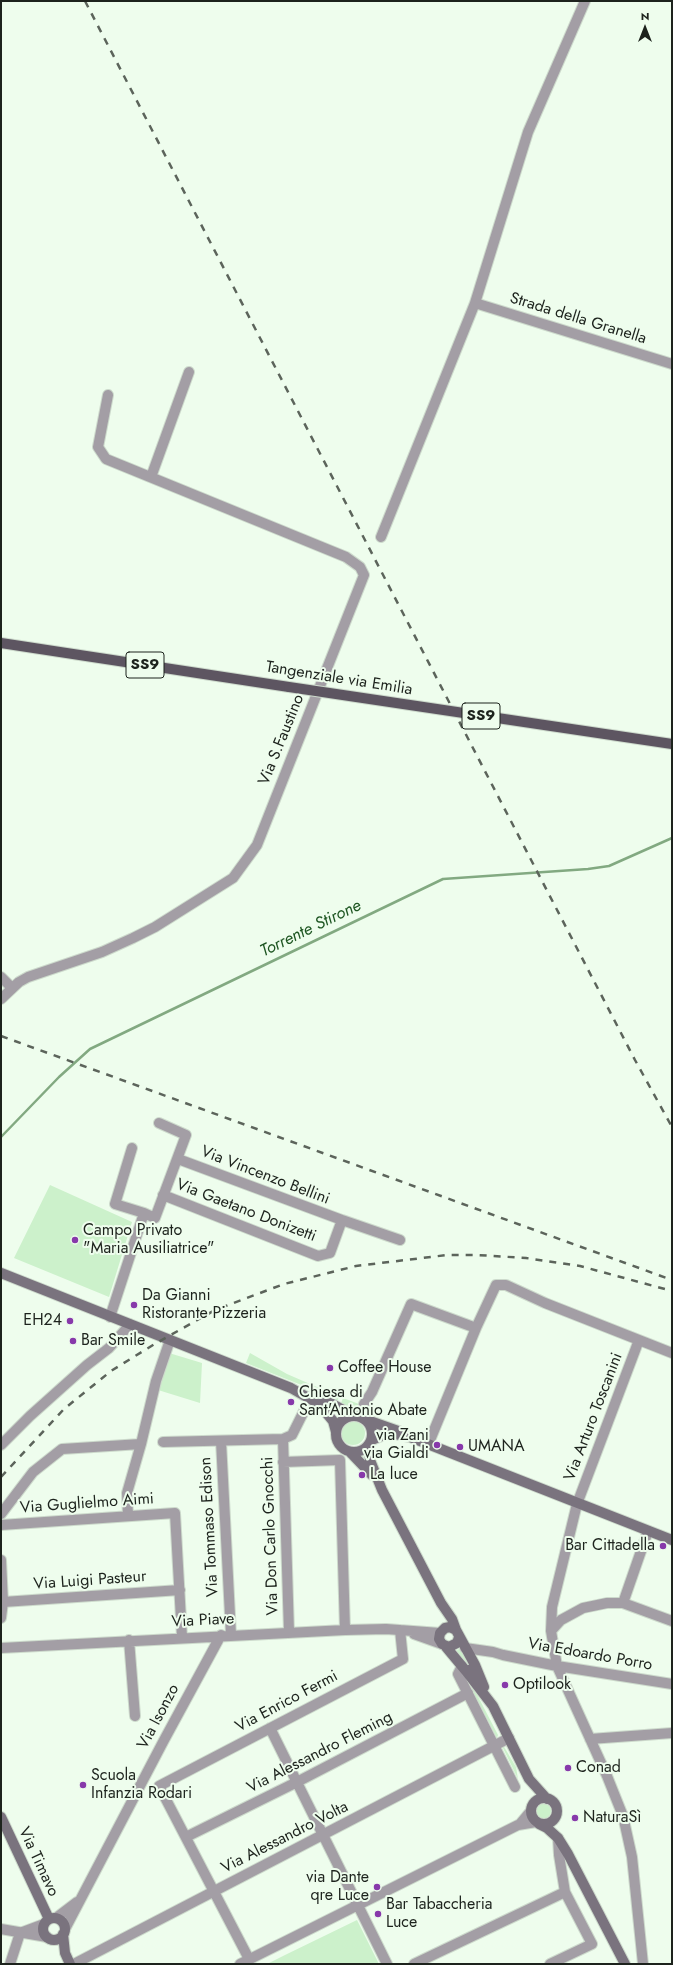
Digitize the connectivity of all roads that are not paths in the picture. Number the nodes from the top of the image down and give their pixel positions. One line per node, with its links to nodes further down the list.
1 (585, 1): 2 (street)
2 (475, 303): 3 (street, Strada della Granella); 7 (street)
3 (672, 364)
4 (189, 372): 6 (street)
5 (108, 395): 6 (street, Via S.Faustino)
6 (151, 477): 11 (street, Via S.Faustino)
7 (381, 537)
8 (1, 643): 9 (main road, Tangenziale via Emilia / SS9, bridge)
9 (672, 744)
10 (1, 977): 11 (street)
11 (12, 988): 12 (street, Via S.Faustino)
12 (1, 999)
13 (159, 1123): 15 (street)
14 (132, 1148): 17 (street)
15 (178, 1159): 16 (street); 18 (street, Via Vincenzo Bellini)
16 (163, 1195): 17 (street); 18 (street, Via Gaetano Donizetti)
17 (144, 1213): 21 (street)
18 (342, 1220): 19 (street, Via Vincenzo Bellini)
19 (400, 1240)
20 (1, 1273): 21 (main road)
21 (110, 1317): 22 (main road)
22 (129, 1324): 24 (main road); 38 (street)
23 (476, 1328): 25 (street); 30 (street); 39 (street)
24 (170, 1340): 27 (main road); 37 (street)
25 (640, 1340): 26 (street); 43 (street, Via Arturo Toscanini)
26 (672, 1353)
27 (291, 1388): 29 (main road); 31 (main road)
28 (305, 1409): 33 (street)
29 (352, 1415): 30 (main road); 31 (main road)
30 (365, 1419): 32 (main road); 36 (main road)
31 (336, 1432): 40 (main road)
32 (410, 1437): 36 (main road); 39 (main road)
33 (282, 1439): 34 (street); 41 (street, Via Don Carlo Gnocchi)
34 (221, 1441): 35 (street); 62 (street, Via Tommaso Edison)
35 (163, 1442)
36 (370, 1443): 40 (main road); 42 (main road)
37 (141, 1444): 44 (street); 45 (street)
38 (1, 1445)
39 (428, 1445): 43 (main road)
40 (350, 1452): 42 (main road)
41 (283, 1462): 56 (street); 60 (street, Via Don Carlo Gnocchi)
42 (382, 1490): 52 (main road)
43 (577, 1504): 47 (main road); 59 (street, Via Arturo Toscanini)
44 (1, 1514)
45 (128, 1516): 46 (street, Via Guglielmo Aimi); 50 (street, Via Guglielmo Aimi)
46 (1, 1525)
47 (648, 1531): 48 (main road); 53 (street)
48 (672, 1540)
49 (1, 1560): 51 (street)
50 (180, 1590): 51 (street, Via Luigi Pasteur); 63 (street)
51 (3, 1602): 54 (street)
52 (440, 1603): 58 (main road); 61 (main road)
53 (623, 1603): 55 (street); 59 (street)
54 (1, 1618)
55 (672, 1622)
56 (345, 1630): 57 (street, Via Piave); 60 (street, Via Piave)
57 (403, 1630): 58 (street, Via Piave); 65 (street, Via Piave); 74 (street, Via Enrico Fermi)
58 (441, 1631): 61 (main road); 65 (main road)
59 (551, 1631): 69 (street, Via Arturo Toscanini)
60 (288, 1632): 62 (street, Via Piave)
61 (457, 1633): 65 (main road); 67 (main road)
62 (226, 1635): 63 (street, Via Piave); 93 (street, Via Isonzo)
63 (182, 1637): 64 (street, Via Piave)
64 (130, 1640): 66 (street, Via Piave); 73 (street)
65 (444, 1645): 70 (main road)
66 (1, 1648)
67 (465, 1648): 68 (street, Via Edoardo Porro); 70 (main road)
68 (503, 1655): 69 (street, Via Edoardo Porro); 70 (street, Via Edoardo Porro)
69 (557, 1666): 71 (street, Via Edoardo Porro); 77 (street, Via Arturo Toscanini)
70 (468, 1667): 72 (street); 76 (main road)
71 (672, 1684)
72 (468, 1693): 78 (street); 80 (street, Via Alessandro Fleming)
73 (135, 1716)
74 (270, 1728): 80 (street); 89 (street, Via Enrico Fermi)
75 (672, 1733): 77 (street)
76 (509, 1738): 78 (street, Via Alessandro Volta); 79 (main road)
77 (590, 1740): 109 (street, Via Arturo Toscanini)
78 (495, 1745): 81 (street); 88 (street, Via Alessandro Volta)
79 (529, 1778): 82 (main road); 83 (main road)
80 (297, 1782): 88 (street); 89 (street, Via Alessandro Fleming)
81 (515, 1787)
82 (547, 1799): 83 (main road); 84 (main road)
83 (531, 1810): 86 (main road); 87 (street)
84 (556, 1816): 86 (main road); 90 (main road)
85 (1, 1817): 95 (main road, Via Timavo)
86 (538, 1823): 87 (street); 90 (main road)
87 (518, 1825): 94 (street)
88 (322, 1836): 91 (street, Via Alessandro Volta); 94 (street)
89 (186, 1837): 91 (street)
90 (558, 1838): 92 (street); 108 (main road)
91 (214, 1890): 101 (street); 104 (street, Via Alessandro Volta)
92 (565, 1892): 106 (street); 107 (street)
93 (82, 1898): 95 (street, Via Isonzo); 98 (street, Via Isonzo)
94 (357, 1906): 101 (street); 105 (street)
95 (50, 1921): 97 (street, Via Isonzo); 98 (main road); 99 (main road)
96 (1, 1929): 97 (street)
97 (20, 1932): 99 (street); 102 (street)
98 (64, 1932): 99 (main road); 100 (main road)
99 (49, 1938): 100 (main road)
100 (65, 1953): 103 (main road)
101 (245, 1962)
102 (10, 1964)
103 (70, 1964)
104 (74, 1964)
105 (387, 1964)
106 (414, 1964)
107 (550, 1964)
108 (625, 1964)
109 (643, 1964)

